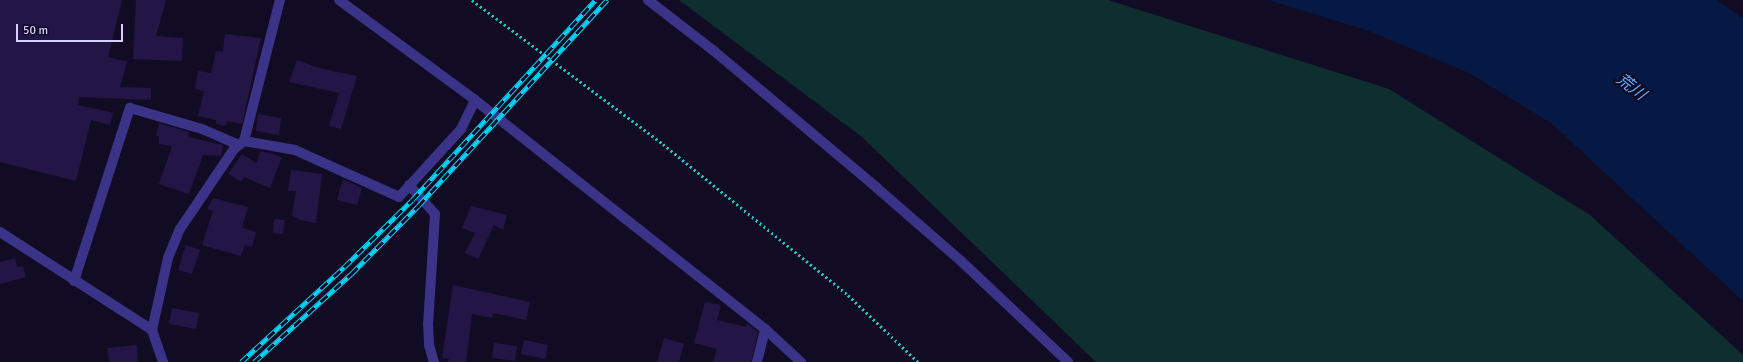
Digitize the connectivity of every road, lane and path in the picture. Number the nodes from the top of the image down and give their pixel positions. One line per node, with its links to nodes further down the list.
1 (280, 0): 6 (street)
2 (339, 0): 5 (street)
3 (472, 0): 16 (path)
4 (648, 0): 17 (street)
5 (475, 100): 7 (street); 10 (street)
6 (241, 143): 7 (street); 9 (street); 11 (street)
7 (409, 185): 13 (street)
8 (0, 232): 9 (street)
9 (74, 280): 11 (street)
10 (765, 329): 14 (street); 15 (street)
11 (152, 330): 12 (street)
12 (163, 362)
13 (434, 362)
14 (757, 362)
15 (801, 362)
16 (918, 362)
17 (1068, 362)

